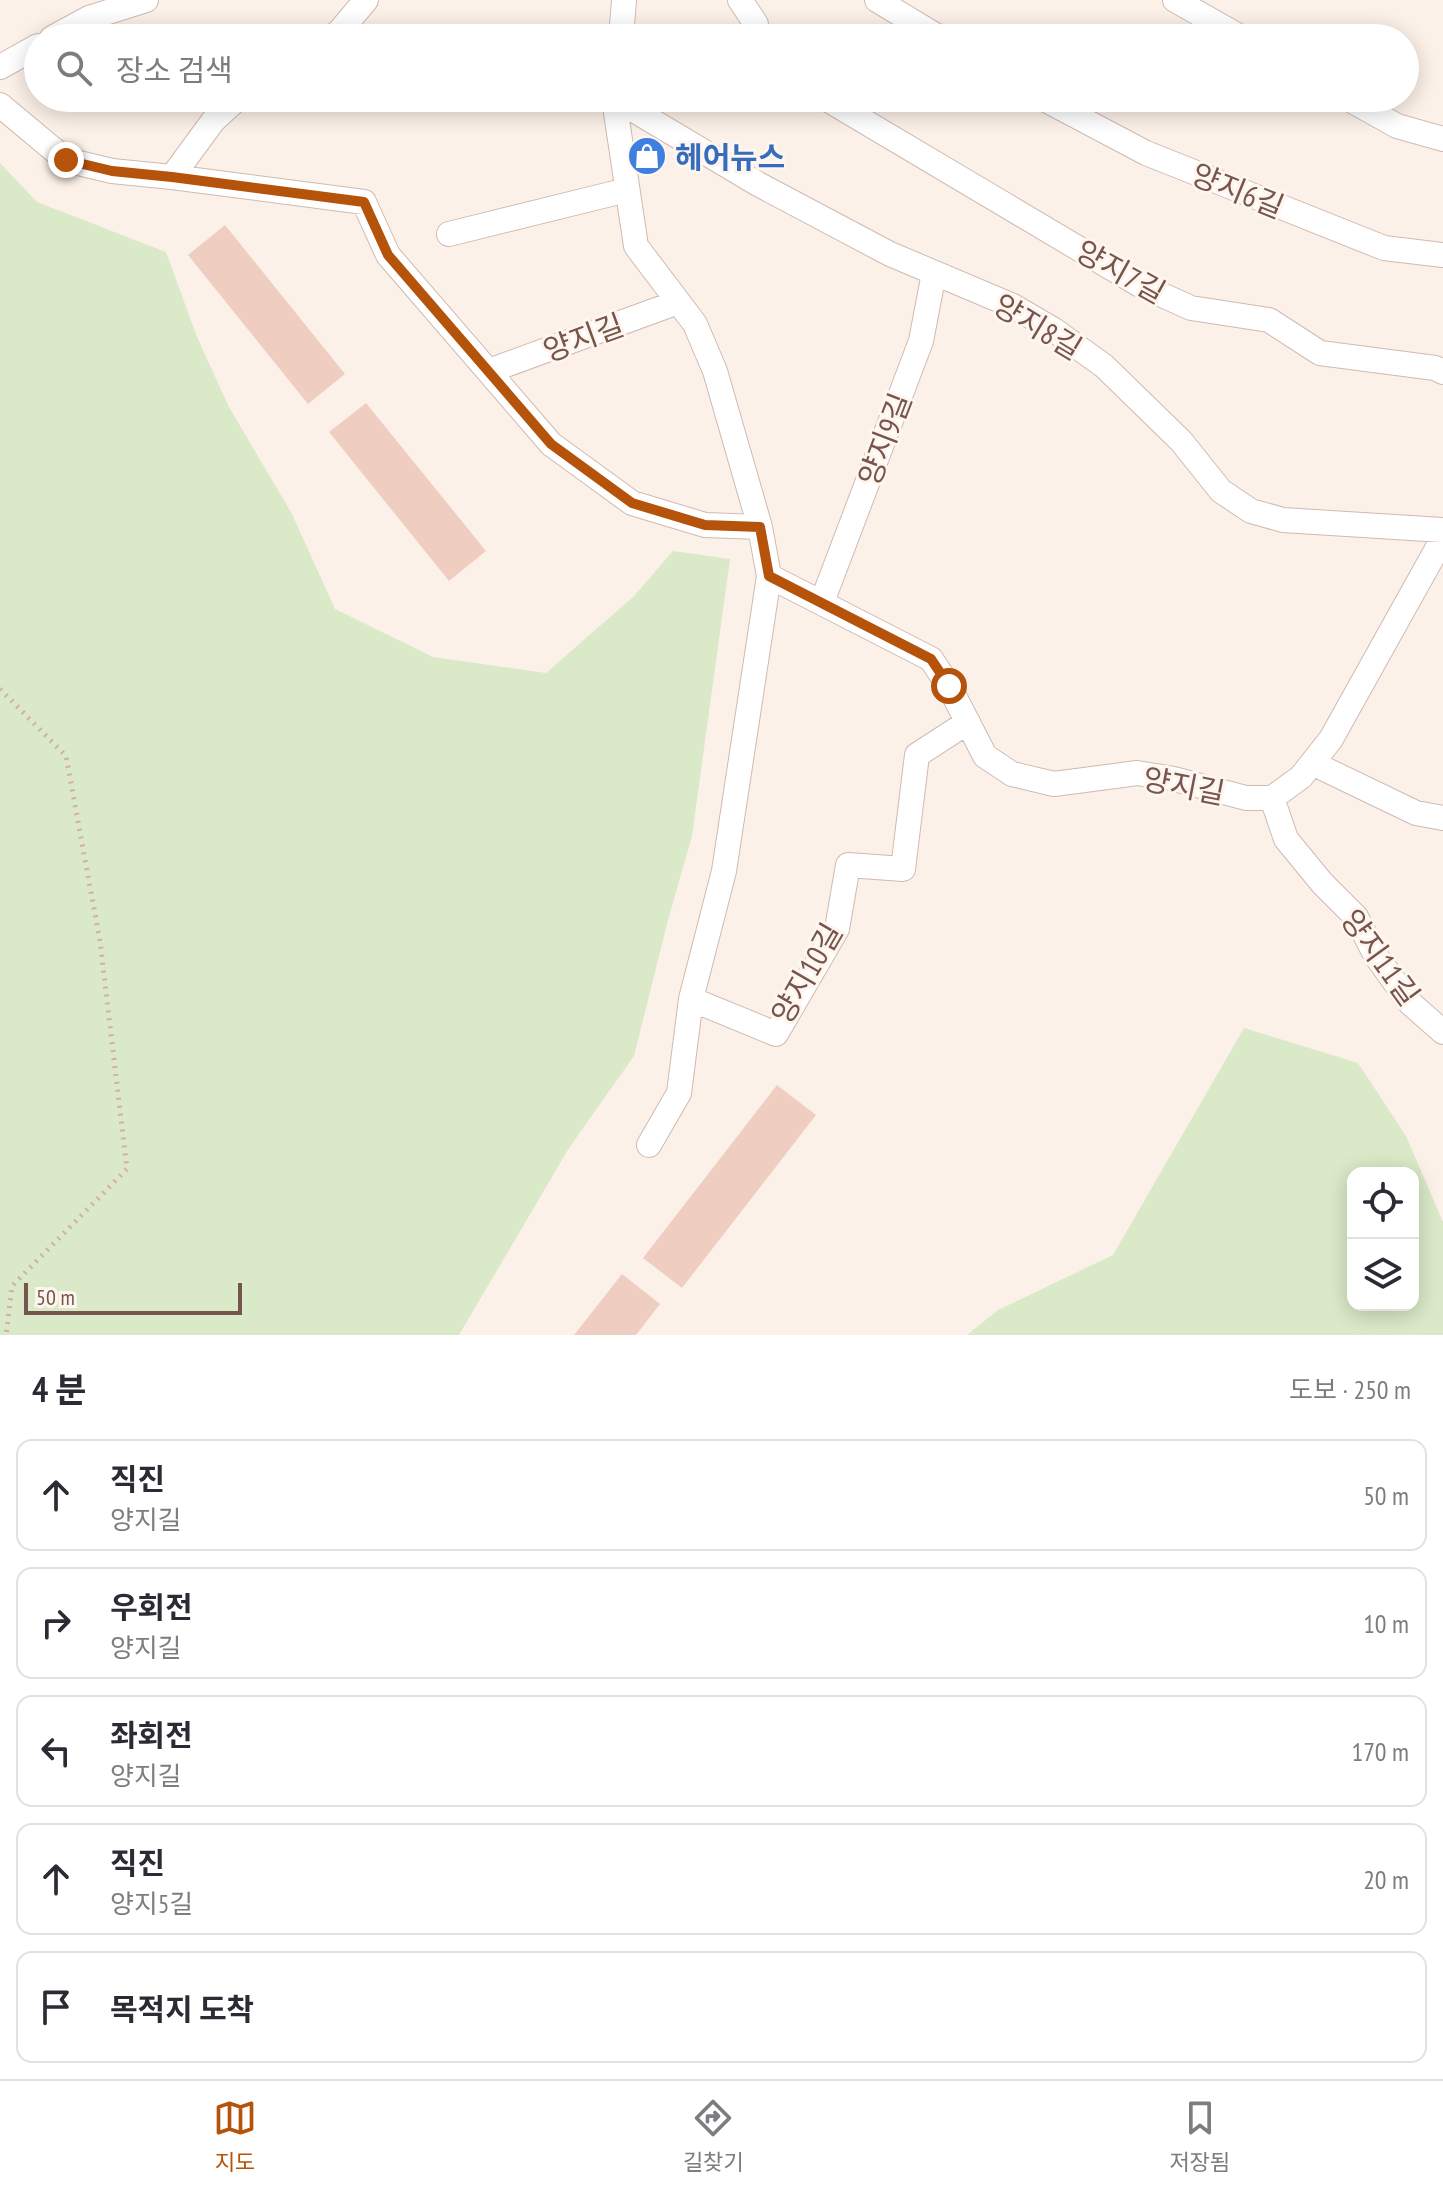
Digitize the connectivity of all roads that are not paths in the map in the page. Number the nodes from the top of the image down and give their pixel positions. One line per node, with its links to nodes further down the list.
1 (146, 0): 7 (street)
2 (366, 0): 8 (street)
3 (624, 0): 9 (street)
4 (740, 0): 10 (street)
5 (877, 0): 11 (street)
6 (1175, 0): 12 (street)
7 (78, 24)
8 (346, 24)
9 (622, 24)
10 (756, 24)
11 (917, 24)
12 (1217, 24)
13 (24, 54): 14 (street)
14 (0, 67)
15 (0, 105): 23 (street)
16 (223, 112): 23 (street)
17 (616, 112): 24 (street)
18 (639, 112): 27 (street, 양지8길)
19 (849, 112): 30 (street, 양지7길)
20 (1068, 112): 26 (street, 양지6길)
21 (1372, 112): 22 (street)
22 (1443, 139)
23 (172, 177): 29 (street)
24 (627, 190): 25 (street); 28 (street)
25 (449, 234)
26 (1443, 255)
27 (934, 273): 32 (street, 양지8길); 35 (street, 양지9길)
28 (678, 302): 29 (street, 양지길); 31 (street)
29 (489, 371): 31 (street)
30 (1443, 372)
31 (760, 527): 34 (street)
32 (1443, 530)
33 (1443, 538): 37 (street)
34 (769, 576): 35 (street, 양지길); 40 (street)
35 (822, 602): 36 (street, 양지길)
36 (968, 722): 38 (street, 양지길); 40 (street, 양지10길)
37 (1312, 763): 38 (street); 39 (street)
38 (1272, 798): 41 (street, 양지11길)
39 (1443, 818)
40 (691, 999): 42 (street)
41 (1443, 1032)
42 (649, 1145)

